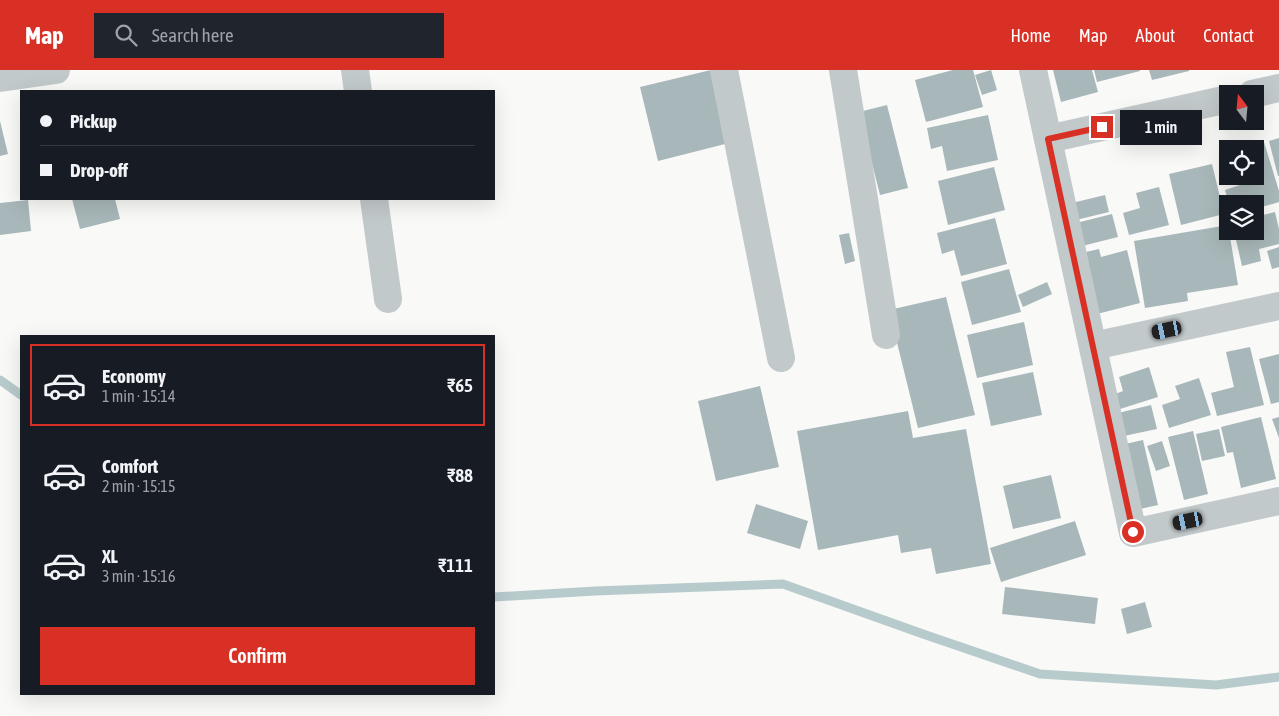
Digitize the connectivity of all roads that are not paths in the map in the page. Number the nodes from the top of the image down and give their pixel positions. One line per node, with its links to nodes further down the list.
1 (56, 70): 6 (street)
2 (355, 70): 8 (street)
3 (724, 70): 17 (street)
4 (843, 70): 15 (street)
5 (1033, 70): 11 (street)
6 (0, 78)
7 (1279, 88): 9 (street)
8 (358, 90)
9 (1264, 91)
10 (1219, 101): 11 (street)
11 (1048, 139): 16 (street)
12 (374, 200): 13 (street)
13 (388, 299)
14 (1279, 306): 16 (street)
15 (886, 335)
16 (1093, 346): 18 (street)
17 (781, 358)
18 (1279, 501)

